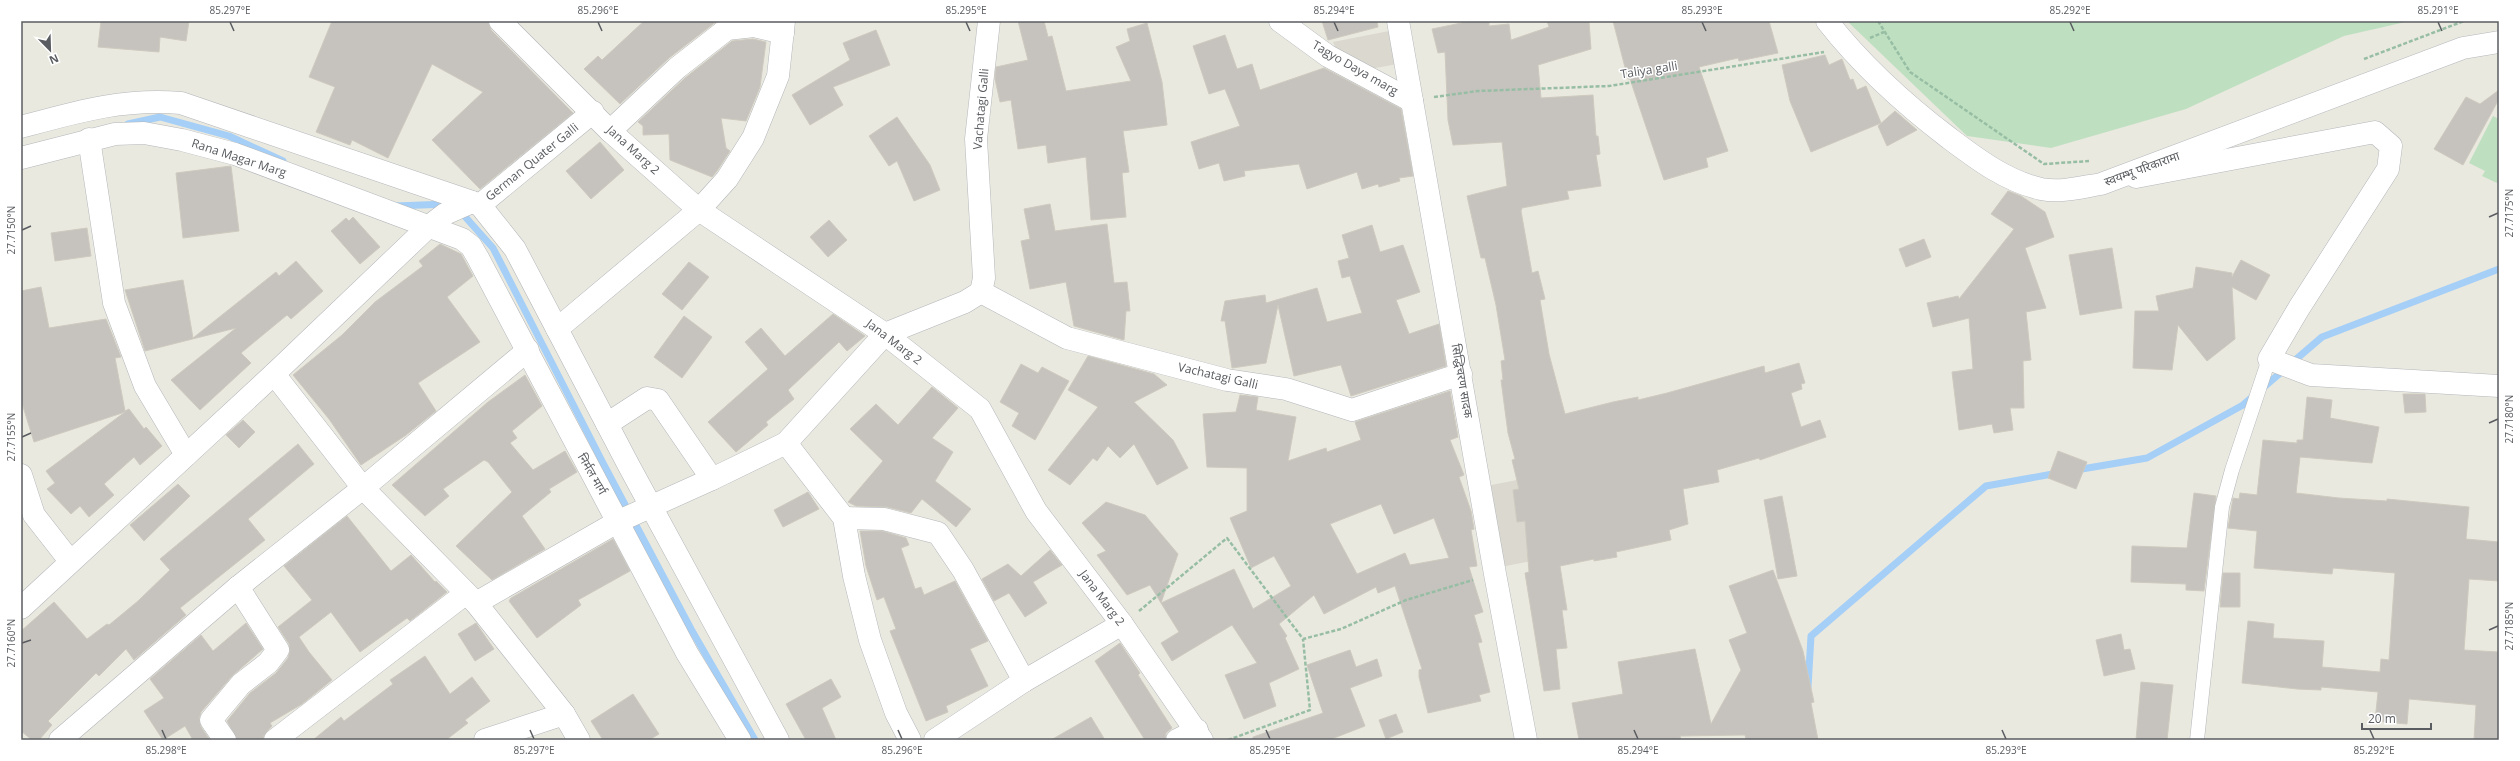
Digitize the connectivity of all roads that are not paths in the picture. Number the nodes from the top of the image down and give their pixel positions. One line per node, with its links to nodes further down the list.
1 (500, 21): 9 (street, Jana Marg 2)
2 (990, 21): 18 (street, Vachatagi Galli)
3 (1280, 21): 8 (street, Tagyo Daya marg)
4 (1398, 21): 8 (street, सिद्धिचरण सादक)
5 (1827, 21): 14 (street, स्वयम्भू परिकारामा)
6 (783, 27): 11 (street); 16 (street)
7 (2499, 42): 14 (street, स्वयम्भू परिकारामा)
8 (1412, 101): 24 (street, सिद्धिचरण सादक)
9 (593, 112): 11 (street, Jana Marg 2); 15 (street, German Quater Galli)
10 (23, 125): 13 (street); 15 (street)
11 (610, 131): 16 (street, Jana Marg 2)
12 (89, 139): 13 (street, Rana Magar Marg); 17 (street, Rana Magar Marg); 28 (street)
13 (29, 157)
14 (2101, 184): 22 (street)
15 (472, 204): 17 (street, German Quater Galli); 19 (street)
16 (700, 210): 19 (street); 20 (street, Jana Marg 2)
17 (431, 224): 21 (street, निर्मल मार्ग); 23 (street, German Quater Galli)
18 (981, 292): 20 (street); 24 (street, Vachatagi Galli)
19 (557, 329): 26 (street)
20 (885, 334): 27 (street); 39 (street, Jana Marg 2)
21 (528, 350): 31 (street); 34 (street, निर्मल मार्ग)
22 (2269, 359): 25 (street); 54 (lane)
23 (274, 374): 28 (street, German Quater Galli); 31 (street)
24 (1461, 374): 53 (street, सिद्धिचरण सादक)
25 (2499, 386)
26 (607, 424): 30 (street); 32 (street)
27 (786, 443): 30 (street); 33 (street)
28 (186, 455): 35 (street, German Quater Galli)
29 (21, 475): 35 (street)
30 (712, 478): 32 (street)
31 (363, 488): 36 (street); 37 (street)
32 (651, 505): 34 (street); 49 (street)
33 (844, 518): 40 (street); 50 (street)
34 (619, 520): 37 (street); 48 (street, निर्मल मार्ग)
35 (70, 561): 38 (street, German Quater Galli)
36 (238, 587): 43 (street); 44 (street)
37 (470, 599): 41 (street); 45 (street)
38 (21, 608)
39 (1122, 624): 40 (street); 42 (street, Jana Marg 2)
40 (1024, 681): 51 (street)
41 (564, 714): 46 (street); 47 (street)
42 (1200, 735): 52 (street)
43 (60, 740)
44 (225, 740)
45 (275, 740)
46 (485, 740)
47 (578, 740)
48 (740, 740)
49 (778, 740)
50 (910, 740)
51 (935, 740)
52 (1176, 740)
53 (1526, 740)
54 (2197, 740)

